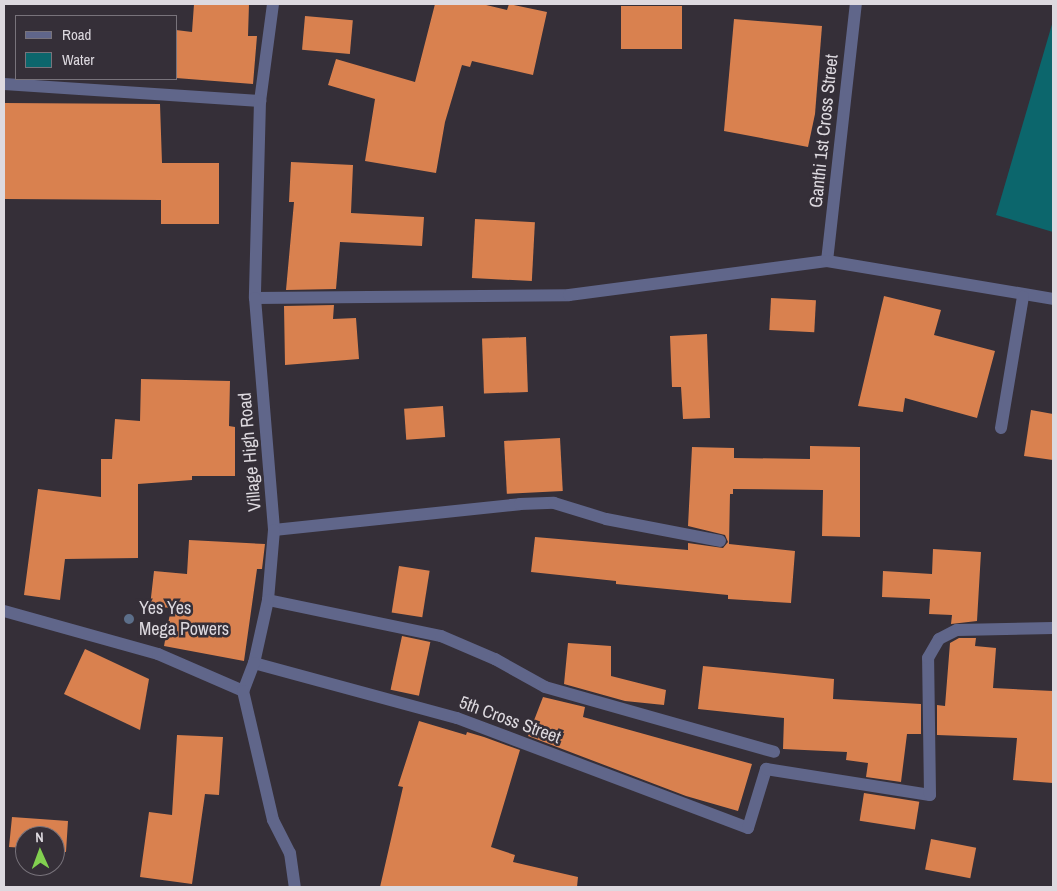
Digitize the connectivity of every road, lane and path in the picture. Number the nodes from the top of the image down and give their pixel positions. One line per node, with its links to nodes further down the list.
1 (273, 4): 4 (street, Village High Road)
2 (856, 4): 5 (street, Ganthi 1st Cross Street)
3 (4, 84): 4 (street)
4 (260, 101): 7 (street, Village High Road)
5 (827, 261): 6 (street); 7 (street)
6 (1023, 297): 8 (street); 9 (street)
7 (255, 298): 10 (street, Village High Road)
8 (1053, 299)
9 (1001, 428)
10 (274, 530): 11 (street); 12 (street, Village High Road)
11 (720, 541)
12 (268, 600): 15 (street, Village High Road); 17 (street)
13 (4, 611): 16 (street)
14 (1053, 628): 15 (street, 5th Cross Street)
15 (254, 663): 16 (street, Village High Road)
16 (243, 691): 18 (street)
17 (774, 752)
18 (295, 887)

